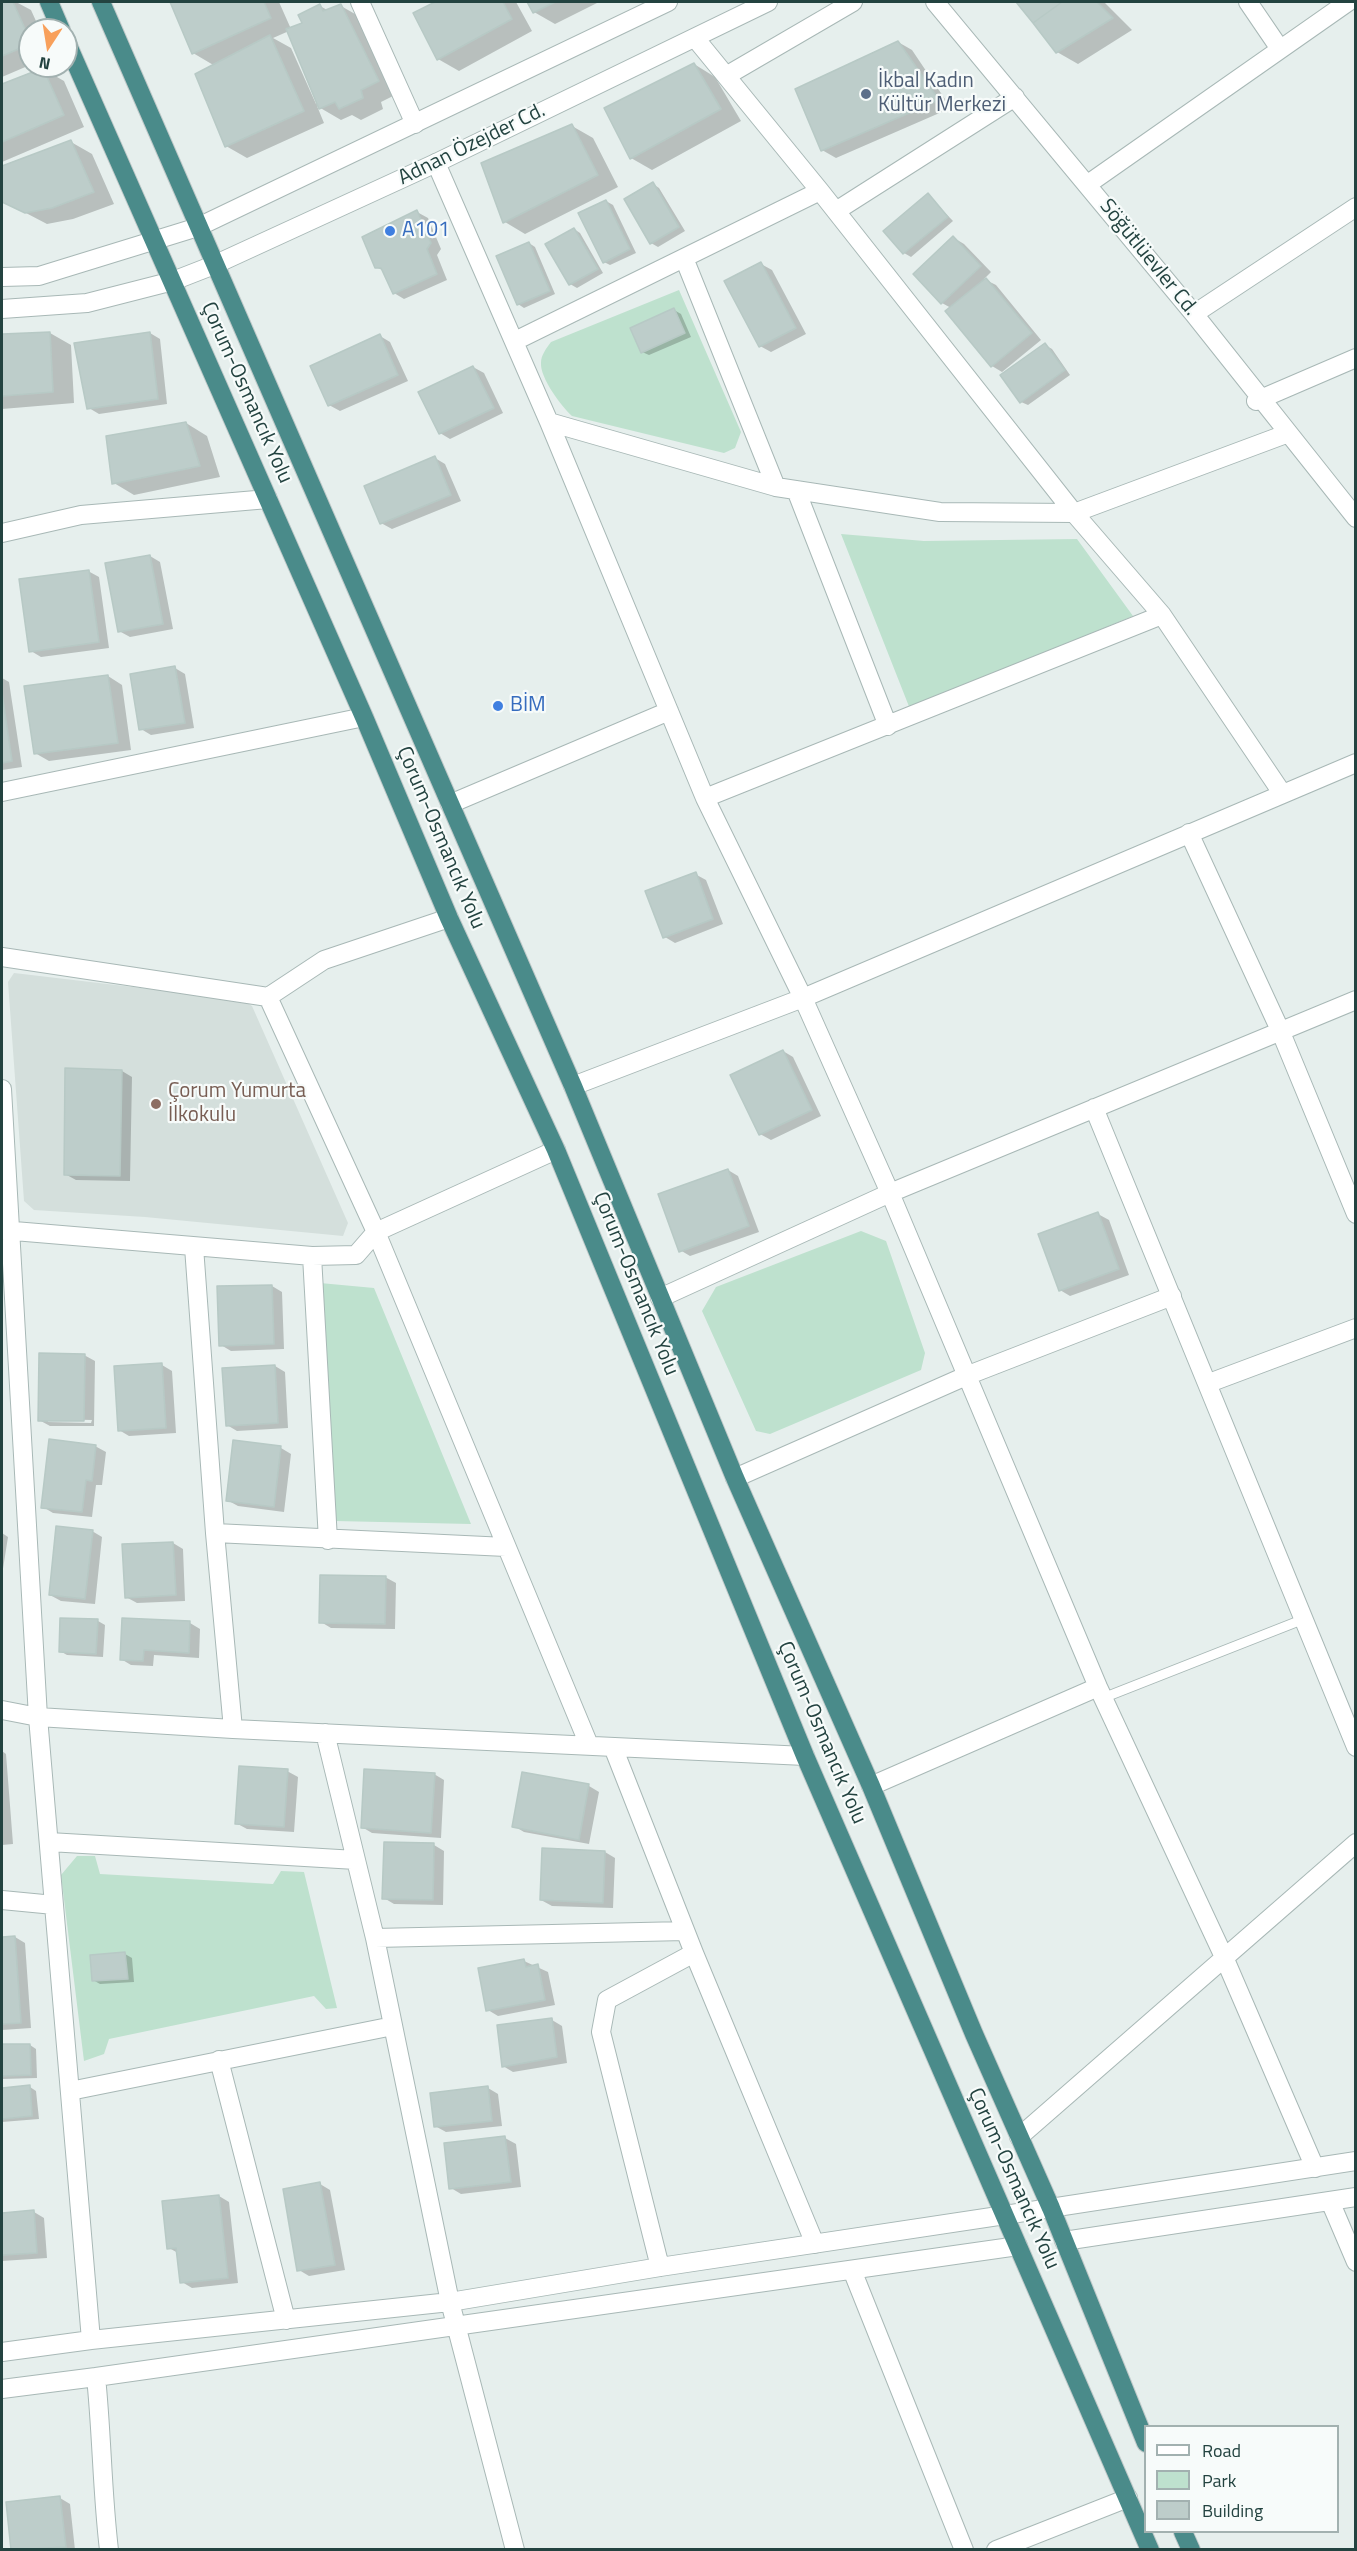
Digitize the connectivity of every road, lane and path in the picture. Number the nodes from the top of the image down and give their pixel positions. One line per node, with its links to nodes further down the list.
1 (49, 2): 10 (highway)
2 (101, 2): 22 (highway, Çorum-Osmancık Yolu)
3 (360, 2): 16 (street)
4 (668, 2): 16 (street, Adnan Özejder Cd.)
5 (768, 2): 11 (street, Adnan Özejder Cd.)
6 (853, 2): 14 (street)
7 (935, 2): 15 (street, Söğütlüevler Cd.)
8 (1248, 2): 12 (street)
9 (1348, 2): 12 (street)
10 (56, 18)
11 (695, 38): 14 (street); 17 (street, Adnan Özejder Cd.)
12 (1280, 49): 18 (street)
13 (78, 68): 23 (highway, Çorum-Osmancık Yolu)
14 (726, 76): 19 (street)
15 (1015, 97): 18 (street, Söğütlüevler Cd.); 21 (street)
16 (415, 124): 22 (street, Adnan Özejder Cd.)
17 (436, 163): 25 (street, Adnan Özejder Cd.); 30 (street)
18 (1088, 184): 29 (street, Söğütlüevler Cd.)
19 (820, 190): 21 (street); 24 (street)
20 (1356, 207): 29 (street)
21 (836, 211): 38 (street)
22 (198, 226): 23 (street, Adnan Özejder Cd.); 25 (highway, Çorum-Osmancık Yolu)
23 (154, 240): 26 (street, Adnan Özejder Cd.); 27 (highway, Çorum-Osmancık Yolu)
24 (684, 258): 30 (street); 35 (street)
25 (214, 265): 27 (street, Adnan Özejder Cd.); 49 (highway, Çorum-Osmancık Yolu)
26 (2, 277)
27 (173, 281): 28 (street, Adnan Özejder Cd.); 37 (highway, Çorum-Osmancık Yolu)
28 (2, 309)
29 (1194, 314): 32 (street, Söğütlüevler Cd.)
30 (515, 341): 33 (street)
31 (1356, 358): 32 (street)
32 (1258, 400): 34 (street, Söğütlüevler Cd.)
33 (549, 422): 35 (street); 42 (street)
34 (1286, 434): 38 (street); 39 (street, Söğütlüevler Cd.)
35 (776, 487): 36 (street)
36 (796, 490): 38 (street); 44 (street)
37 (268, 499): 40 (street); 43 (highway, Çorum-Osmancık Yolu)
38 (1074, 513): 41 (street)
39 (1356, 518)
40 (2, 533)
41 (1162, 615): 44 (street); 47 (street)
42 (669, 711): 48 (street); 49 (street)
43 (364, 717): 46 (street); 51 (highway, Çorum-Osmancık Yolu)
44 (888, 726): 48 (street)
45 (1356, 762): 47 (street)
46 (2, 792)
47 (1282, 793): 50 (street)
48 (705, 798): 54 (street)
49 (450, 804): 57 (highway, Çorum-Osmancık Yolu)
50 (1189, 833): 54 (street); 56 (street)
51 (449, 918): 53 (street); 60 (highway, Çorum-Osmancık Yolu)
52 (2, 957): 53 (street)
53 (268, 997): 64 (street)
54 (803, 998): 57 (street); 61 (street)
55 (1356, 1000): 56 (street)
56 (1280, 1030): 59 (street); 62 (street)
57 (573, 1086): 68 (highway, Çorum-Osmancık Yolu)
58 (2, 1089): 63 (street)
59 (1094, 1108): 61 (street); 67 (street)
60 (556, 1150): 64 (street); 85 (highway, Çorum-Osmancık Yolu)
61 (890, 1193): 68 (street); 70 (street)
62 (1356, 1214)
63 (5, 1230): 65 (street); 79 (street)
64 (376, 1232): 66 (street); 75 (street)
65 (194, 1247): 66 (street); 73 (street)
66 (312, 1256): 74 (street)
67 (1172, 1296): 70 (street); 71 (street)
68 (660, 1298): 72 (highway, Çorum-Osmancık Yolu)
69 (1356, 1328): 71 (street)
70 (966, 1376): 72 (street); 77 (street)
71 (1209, 1383): 76 (street)
72 (735, 1478): 86 (highway, Çorum-Osmancık Yolu)
73 (215, 1533): 74 (street); 80 (street)
74 (328, 1540): 75 (street)
75 (506, 1548): 82 (street)
76 (1304, 1619): 77 (lane); 84 (street)
77 (1101, 1693): 86 (street); 95 (street)
78 (2, 1710): 79 (street)
79 (38, 1717): 80 (street); 87 (street)
80 (233, 1729): 81 (street)
81 (325, 1733): 82 (street); 89 (street)
82 (589, 1745): 83 (street)
83 (613, 1747): 85 (street); 92 (street)
84 (1356, 1747)
85 (805, 1756): 105 (highway, Çorum-Osmancık Yolu)
86 (872, 1786): 99 (highway, Çorum-Osmancık Yolu)
87 (49, 1842): 89 (street); 91 (street)
88 (1356, 1843): 95 (street)
89 (356, 1860): 93 (street)
90 (2, 1900): 91 (street)
91 (54, 1905): 98 (street)
92 (686, 1931): 93 (street); 94 (street)
93 (375, 1938): 96 (street)
94 (694, 1953): 107 (street); 110 (street)
95 (1224, 1957): 99 (street); 101 (street)
96 (393, 2026): 97 (street); 112 (street)
97 (219, 2060): 98 (street); 113 (street)
98 (70, 2091): 115 (street)
99 (1019, 2137): 104 (highway, Çorum-Osmancık Yolu)
100 (1356, 2161): 101 (street)
101 (1315, 2168): 104 (street)
102 (1356, 2197): 103 (street)
103 (1330, 2201): 106 (street); 109 (street)
104 (1051, 2208): 105 (street); 106 (highway, Çorum-Osmancık Yolu)
105 (1005, 2215): 107 (street); 108 (highway, Çorum-Osmancık Yolu)
106 (1064, 2241): 119 (highway, Çorum-Osmancık Yolu)
107 (815, 2244): 110 (street)
108 (1018, 2246): 111 (street); 120 (highway, Çorum-Osmancık Yolu)
109 (1356, 2262)
110 (660, 2267): 112 (street)
111 (852, 2270): 114 (street); 124 (street)
112 (450, 2302): 113 (street); 114 (street)
113 (286, 2320): 115 (street)
114 (456, 2326): 117 (street); 123 (street)
115 (91, 2340): 116 (street)
116 (2, 2352)
117 (96, 2378): 118 (street); 122 (street)
118 (2, 2389)
119 (1144, 2439)
120 (1128, 2498): 125 (street); 126 (highway, Çorum-Osmancık Yolu)
121 (1183, 2533): 127 (highway)
122 (109, 2550)
123 (515, 2550)
124 (964, 2550)
125 (996, 2550)
126 (1150, 2550)
127 (1191, 2550)

